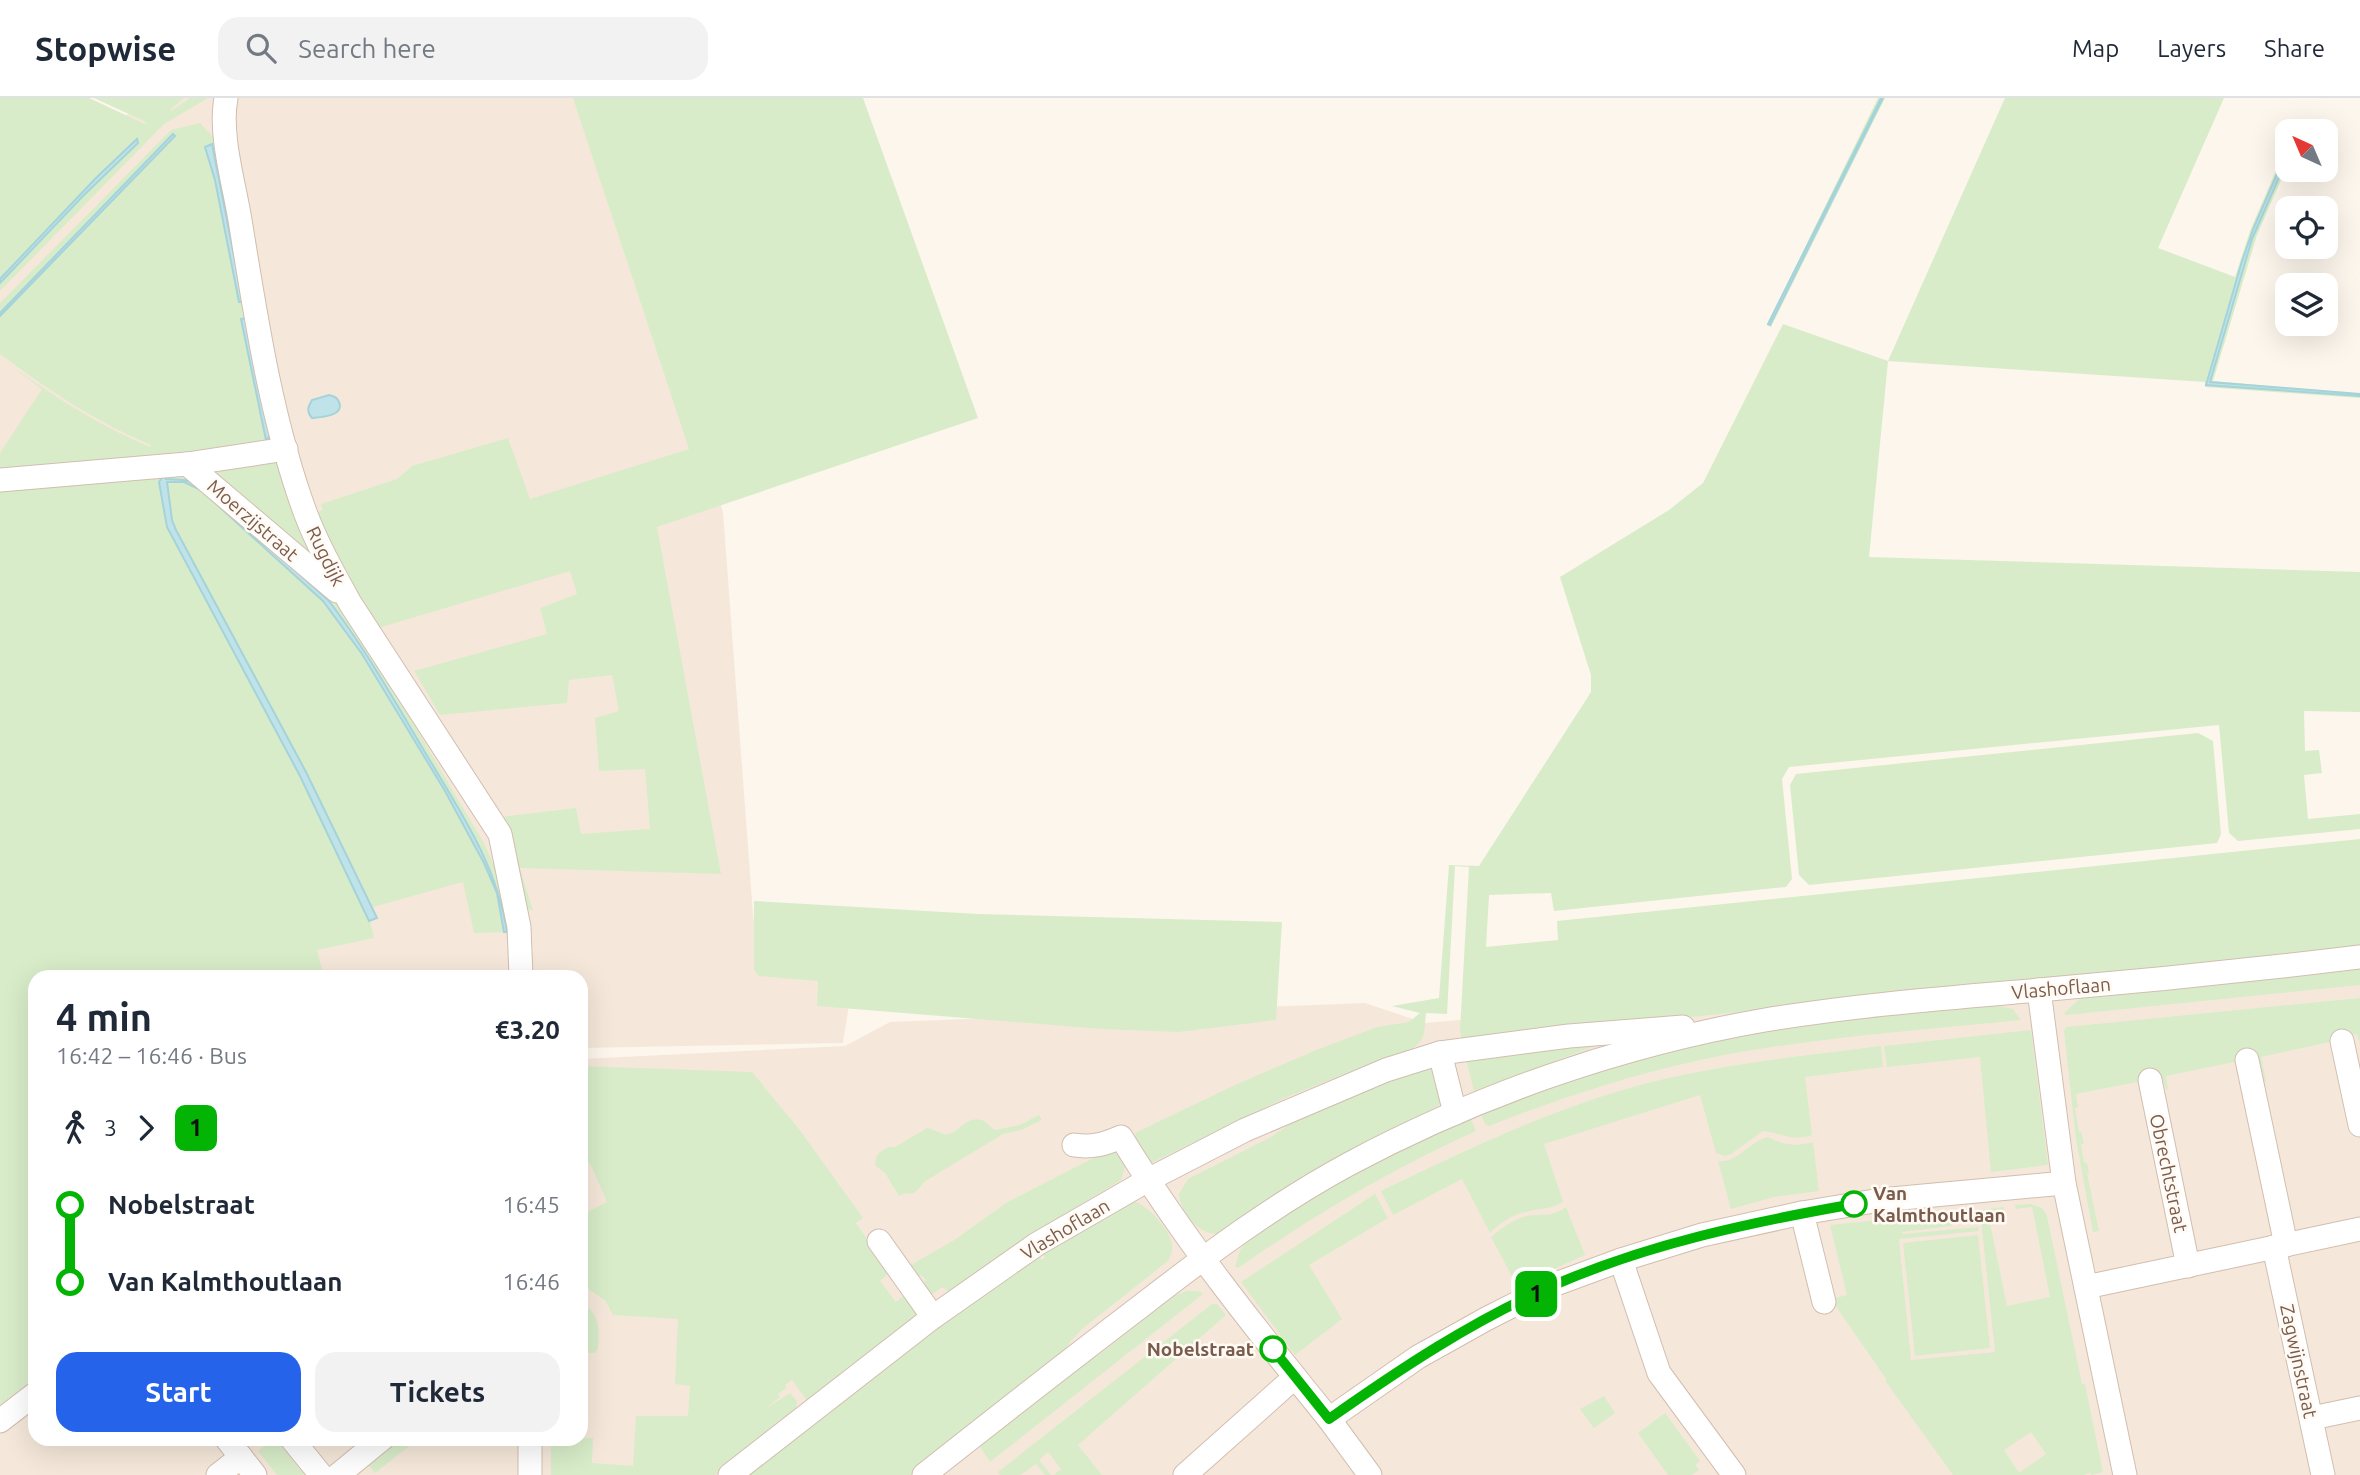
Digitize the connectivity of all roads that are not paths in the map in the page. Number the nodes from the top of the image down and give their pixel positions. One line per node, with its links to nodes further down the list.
1 (226, 98): 2 (street, Rugdijk)
2 (286, 449): 3 (street, Moerzijstraat); 5 (street, Rugdijk)
3 (187, 464): 4 (street, Moerzijstraat); 5 (street, Moerzijstraat)
4 (0, 480)
5 (350, 603): 7 (street, Rugdijk)
6 (2360, 957): 8 (street, Vlashoflaan)
7 (521, 970)
8 (2039, 990): 9 (street, Vlashoflaan); 18 (street)
9 (1763, 1021): 11 (street, Vlashoflaan); 14 (street, Vlashoflaan)
10 (2342, 1041): 15 (street)
11 (1440, 1053): 14 (street); 17 (street, Vlashoflaan)
12 (2247, 1060): 22 (street)
13 (2150, 1080): 25 (street, Obrechtstraat)
14 (1455, 1113): 23 (street, Vlashoflaan)
15 (2360, 1125)
16 (1074, 1145): 17 (street)
17 (1148, 1181): 23 (street); 28 (street, Vlashoflaan)
18 (2064, 1183): 19 (street); 26 (street)
19 (1802, 1213): 24 (street); 27 (street)
20 (2360, 1229): 22 (street)
21 (879, 1241): 28 (street)
22 (2280, 1246): 25 (street); 32 (street, Zagwijnstraat)
23 (1204, 1258): 29 (street); 45 (street, Vlashoflaan)
24 (1621, 1260): 33 (street); 48 (street)
25 (2188, 1266): 26 (street)
26 (2086, 1287): 49 (street)
27 (1824, 1302)
28 (933, 1317): 44 (street, Vlashoflaan)
29 (1295, 1377): 33 (street); 46 (street)
30 (28, 1399): 34 (street)
31 (2360, 1408): 32 (street)
32 (2312, 1418): 50 (street, Zagwijnstraat)
33 (1329, 1419): 47 (street)
34 (0, 1421)
35 (232, 1446): 39 (street)
36 (305, 1446): 41 (street)
37 (373, 1446): 42 (street)
38 (530, 1446): 43 (street)
39 (248, 1466): 40 (street)
40 (218, 1475)
41 (321, 1475)
42 (338, 1475)
43 (530, 1475)
44 (730, 1475)
45 (924, 1475)
46 (1185, 1475)
47 (1370, 1475)
48 (1734, 1475)
49 (2125, 1475)
50 (2323, 1475)

